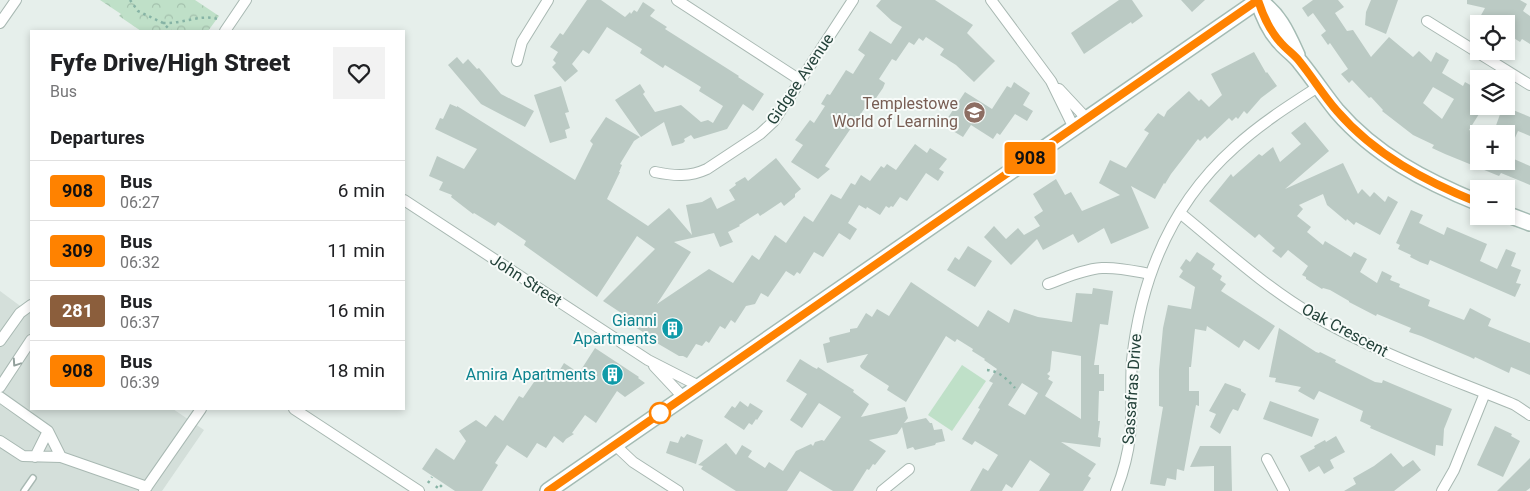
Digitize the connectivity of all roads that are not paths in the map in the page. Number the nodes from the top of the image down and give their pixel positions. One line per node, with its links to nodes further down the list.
1 (16, 0): 9 (street)
2 (246, 0): 10 (street)
3 (548, 0): 11 (street)
4 (677, 0): 12 (street)
5 (853, 0): 12 (street, Gidgee Avenue)
6 (991, 0): 13 (street)
7 (1258, 0): 15 (main road); 16 (main road)
8 (1427, 20): 14 (street)
9 (0, 23)
10 (226, 30)
11 (517, 61)
12 (800, 80): 18 (street, Gidgee Avenue)
13 (1051, 81): 16 (street); 17 (street)
14 (1530, 85)
15 (1318, 87): 19 (main road); 21 (street, Sassafras Drive)
16 (1087, 119): 17 (main road)
17 (1074, 128): 30 (main road)
18 (655, 172)
19 (1470, 199)
20 (405, 201): 29 (street, John Street)
21 (1180, 213): 24 (street, Sassafras Drive); 32 (street, Oak Crescent)
22 (1515, 218): 23 (main road)
23 (1530, 224)
24 (1150, 274): 25 (street); 52 (street, Sassafras Drive)
25 (1048, 284)
26 (30, 307): 27 (street)
27 (0, 340)
28 (30, 342): 31 (street, one-way to 31)
29 (648, 360): 30 (street, John Street); 34 (street, John Street)
30 (699, 386): 34 (main road)
31 (0, 387)
32 (1485, 393): 37 (street, Oak Crescent); 54 (street)
33 (0, 397): 38 (street)
34 (683, 397): 40 (main road)
35 (200, 410): 46 (street)
36 (296, 410): 48 (street)
37 (1530, 415)
38 (48, 431): 41 (street); 42 (street)
39 (0, 440): 41 (street)
40 (615, 444): 49 (main road); 50 (street)
41 (35, 456): 42 (street)
42 (61, 457): 46 (street)
43 (1267, 459): 53 (street)
44 (909, 469): 51 (street)
45 (33, 478): 47 (lane)
46 (146, 489)
47 (24, 491)
48 (419, 491)
49 (548, 491)
50 (678, 491)
51 (882, 491)
52 (1116, 491)
53 (1284, 491)
54 (1442, 491)

